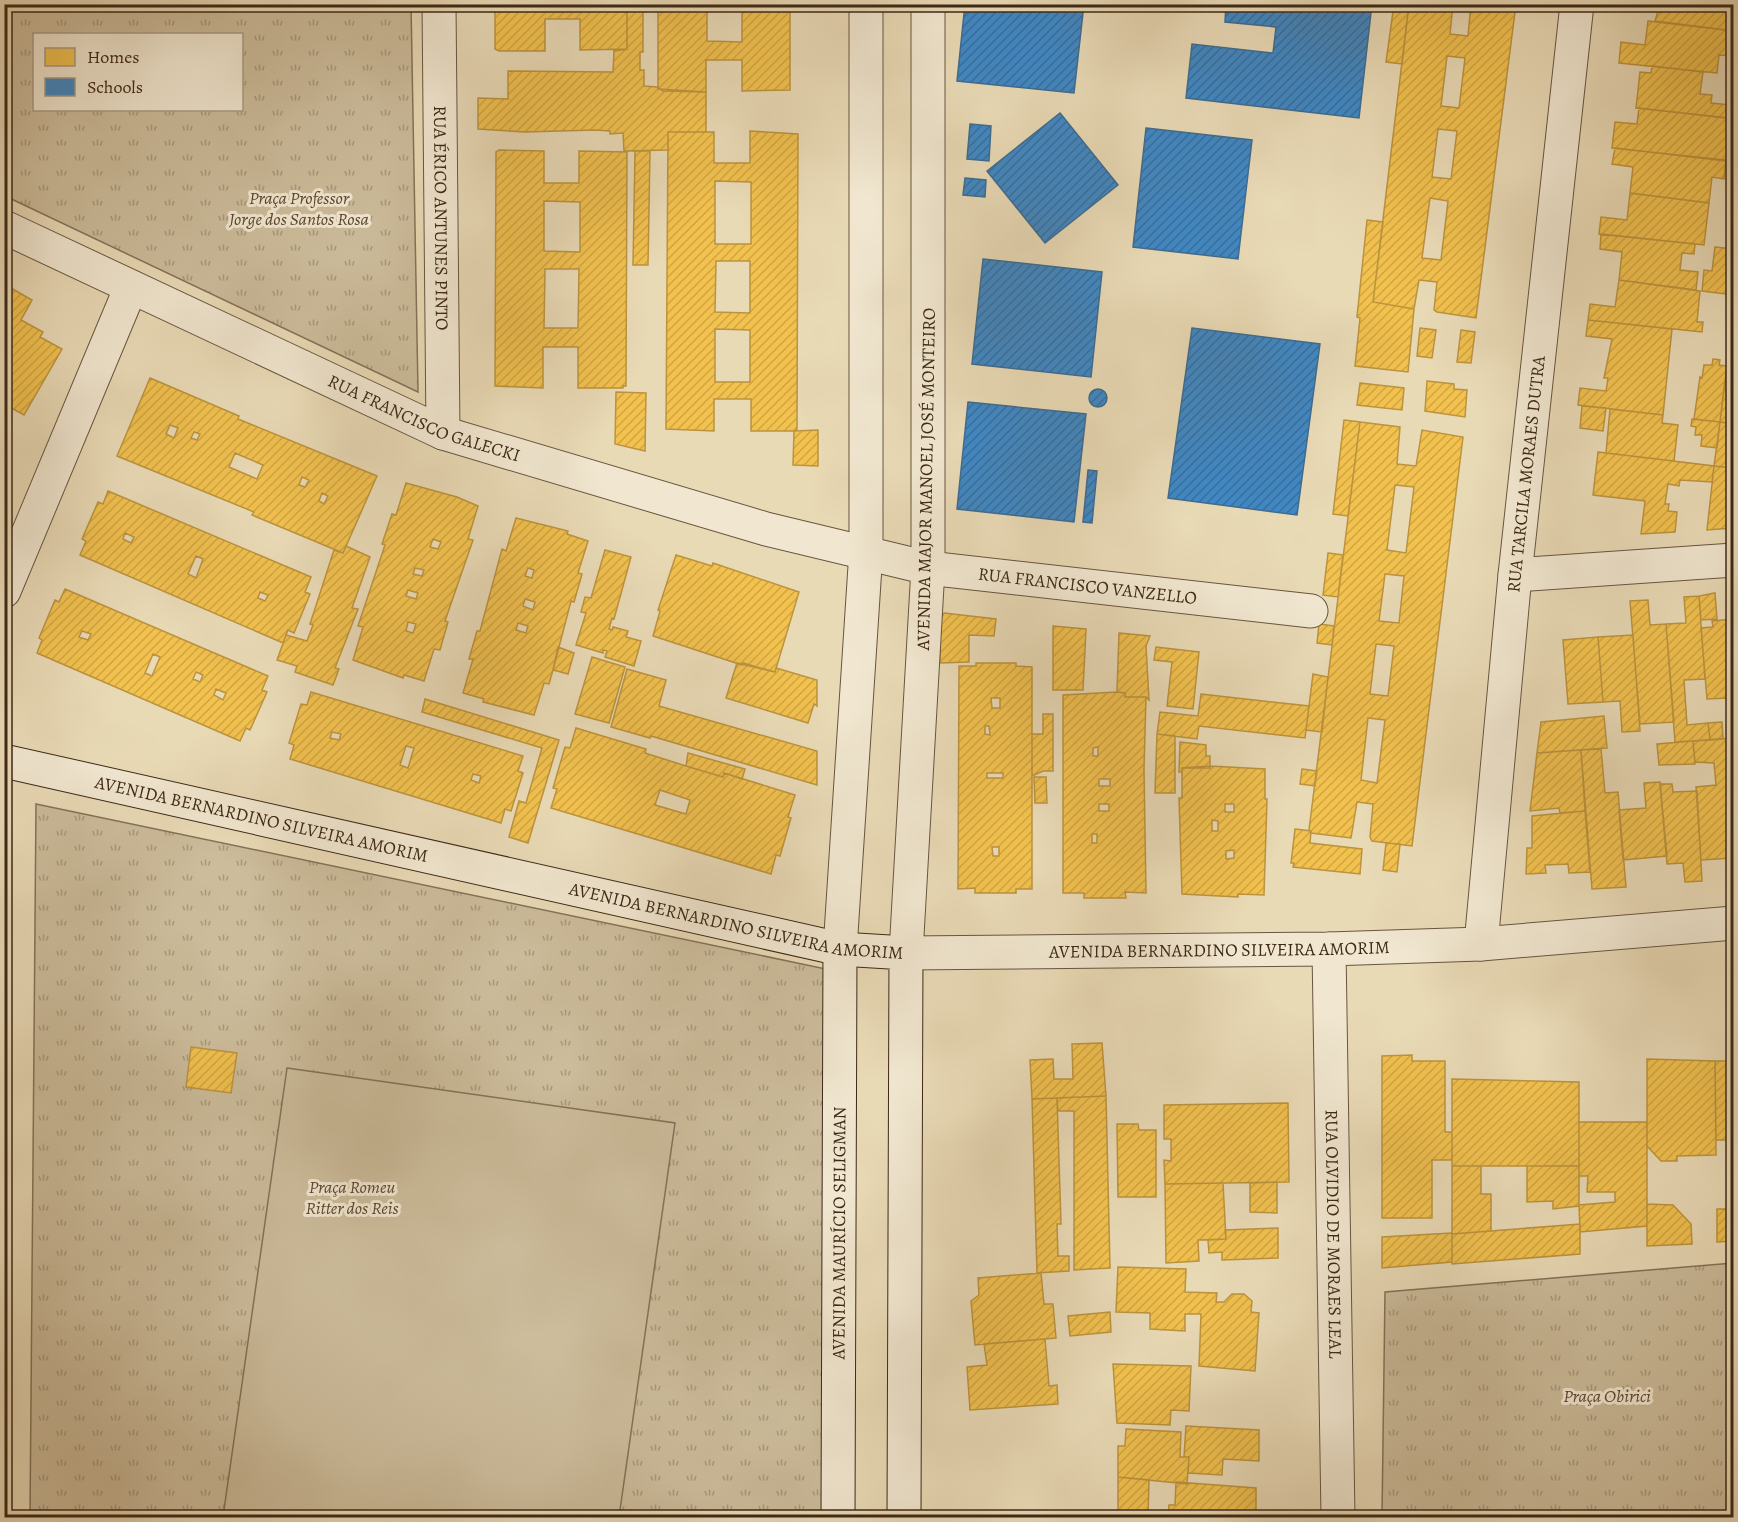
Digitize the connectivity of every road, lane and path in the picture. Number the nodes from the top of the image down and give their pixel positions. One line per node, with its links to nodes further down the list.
1 (439, 4): 7 (street, RUA ÉRICO ANTUNES PINTO)
2 (866, 4): 8 (street)
3 (928, 4): 10 (street, AVENIDA MAJOR MANOEL JOSÉ MONTEIRO)
4 (1577, 4): 11 (street, RUA TARCILA MORAES DUTRA)
5 (4, 227): 6 (street, RUA FRANCISCO GALECKI)
6 (131, 286): 7 (street, RUA FRANCISCO GALECKI); 12 (street)
7 (443, 433): 8 (street, RUA FRANCISCO GALECKI)
8 (866, 551): 10 (street, RUA FRANCISCO VANZELLO); 17 (street)
9 (1734, 560): 11 (street)
10 (928, 568): 13 (street, RUA FRANCISCO VANZELLO); 19 (street, AVENIDA MAJOR MANOEL JOSÉ MONTEIRO)
11 (1515, 575): 16 (street, RUA TARCILA MORAES DUTRA)
12 (4, 591)
13 (1311, 611)
14 (4, 762): 17 (street, AVENIDA BERNARDINO SILVEIRA AMORIM)
15 (1734, 923): 16 (street, AVENIDA BERNARDINO SILVEIRA AMORIM)
16 (1481, 944): 18 (street, AVENIDA BERNARDINO SILVEIRA AMORIM)
17 (840, 949): 19 (street, AVENIDA BERNARDINO SILVEIRA AMORIM); 20 (street, AVENIDA MAURÍCIO SELIGMAN)
18 (1329, 949): 19 (street, AVENIDA BERNARDINO SILVEIRA AMORIM); 22 (street, RUA OLVIDIO DE MORAES LEAL)
19 (906, 953): 21 (street)
20 (838, 1518)
21 (904, 1518)
22 (1338, 1518)

